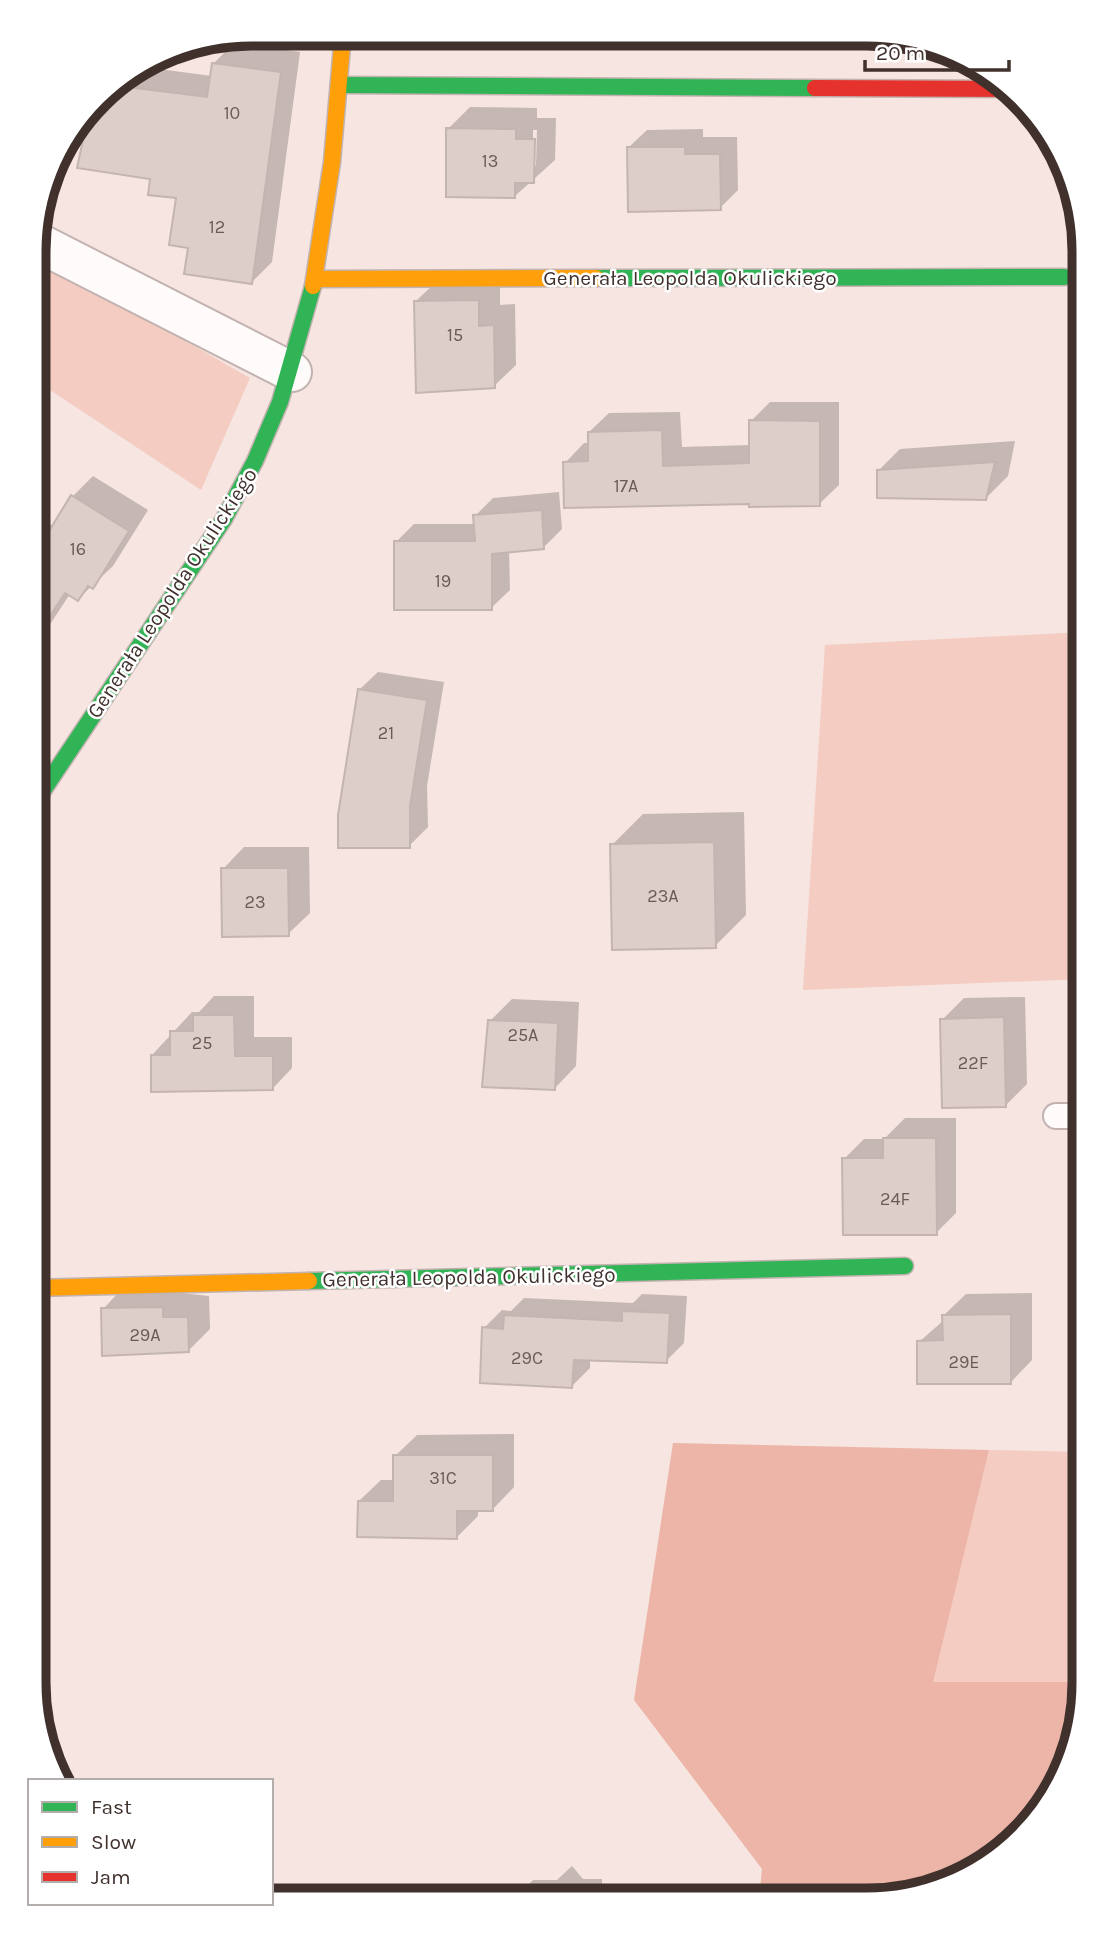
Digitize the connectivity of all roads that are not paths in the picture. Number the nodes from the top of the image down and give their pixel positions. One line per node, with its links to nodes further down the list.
1 (342, 46): 2 (street, Generała Leopolda Okulickiego)
2 (339, 85): 3 (street); 6 (street, Generała Leopolda Okulickiego)
3 (992, 89)
4 (46, 247): 7 (street)
5 (1064, 277): 6 (street, Generała Leopolda Okulickiego)
6 (316, 279): 7 (street, Generała Leopolda Okulickiego)
7 (292, 372): 8 (street, Generała Leopolda Okulickiego)
8 (46, 786)
9 (1056, 1116): 10 (lane)
10 (1071, 1116)
11 (905, 1266): 12 (street, Generała Leopolda Okulickiego)
12 (46, 1288)

